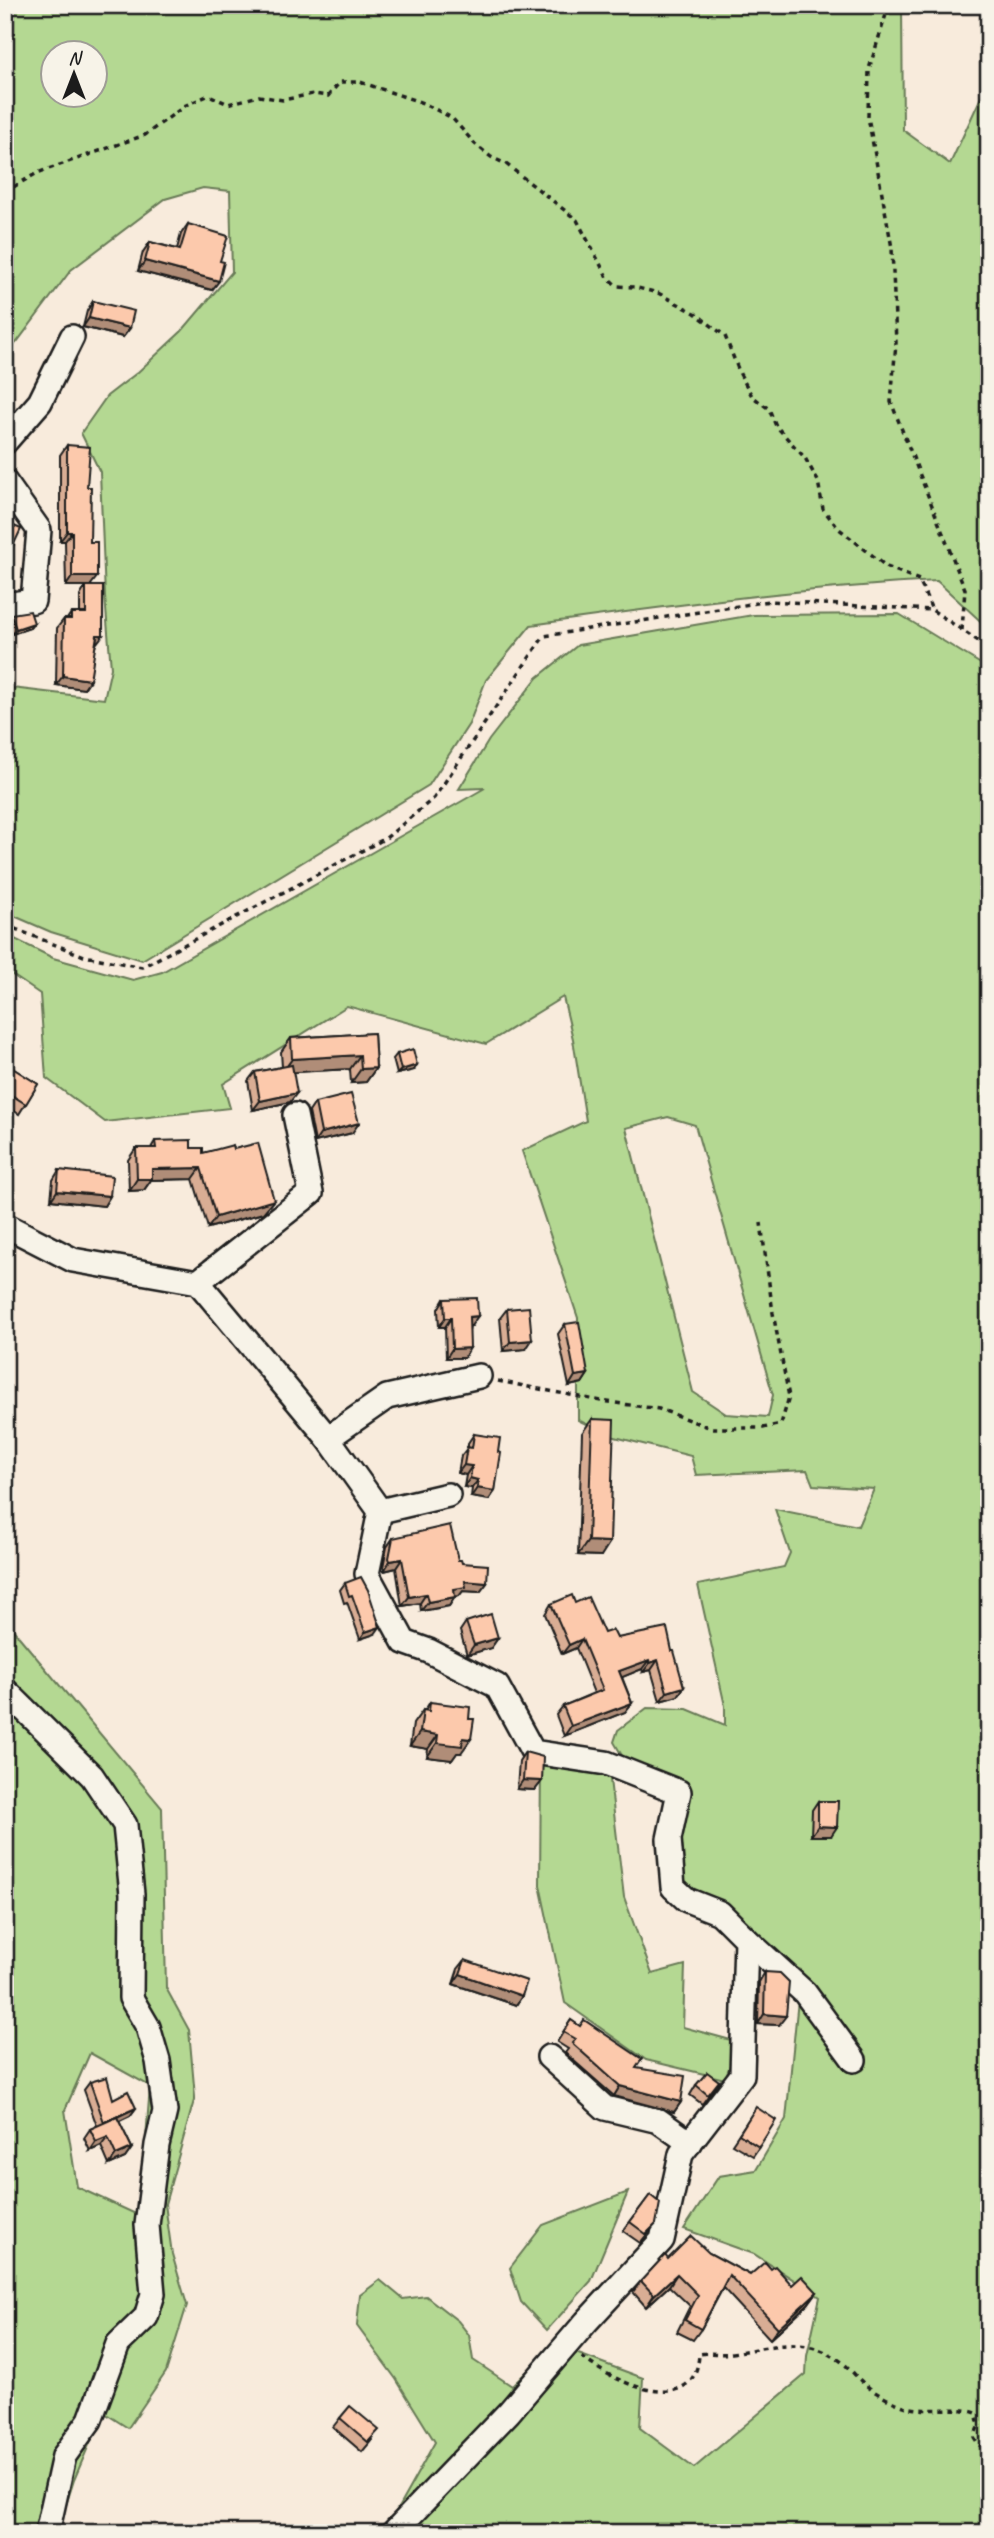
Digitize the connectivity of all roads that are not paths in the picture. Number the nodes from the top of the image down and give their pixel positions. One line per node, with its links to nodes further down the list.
1 (72, 337): 2 (street)
2 (5, 442)
3 (5, 482): 4 (street)
4 (5, 605)
5 (295, 1115): 7 (street)
6 (5, 1225): 7 (street)
7 (198, 1282): 9 (street)
8 (479, 1377): 9 (street)
9 (328, 1438): 11 (street)
10 (448, 1495): 11 (street)
11 (380, 1511): 13 (street)
12 (5, 1690): 17 (street)
13 (746, 1939): 15 (street); 16 (street)
14 (549, 2057): 16 (street)
15 (854, 2060)
16 (690, 2143): 18 (street)
17 (47, 2533)
18 (393, 2533)

